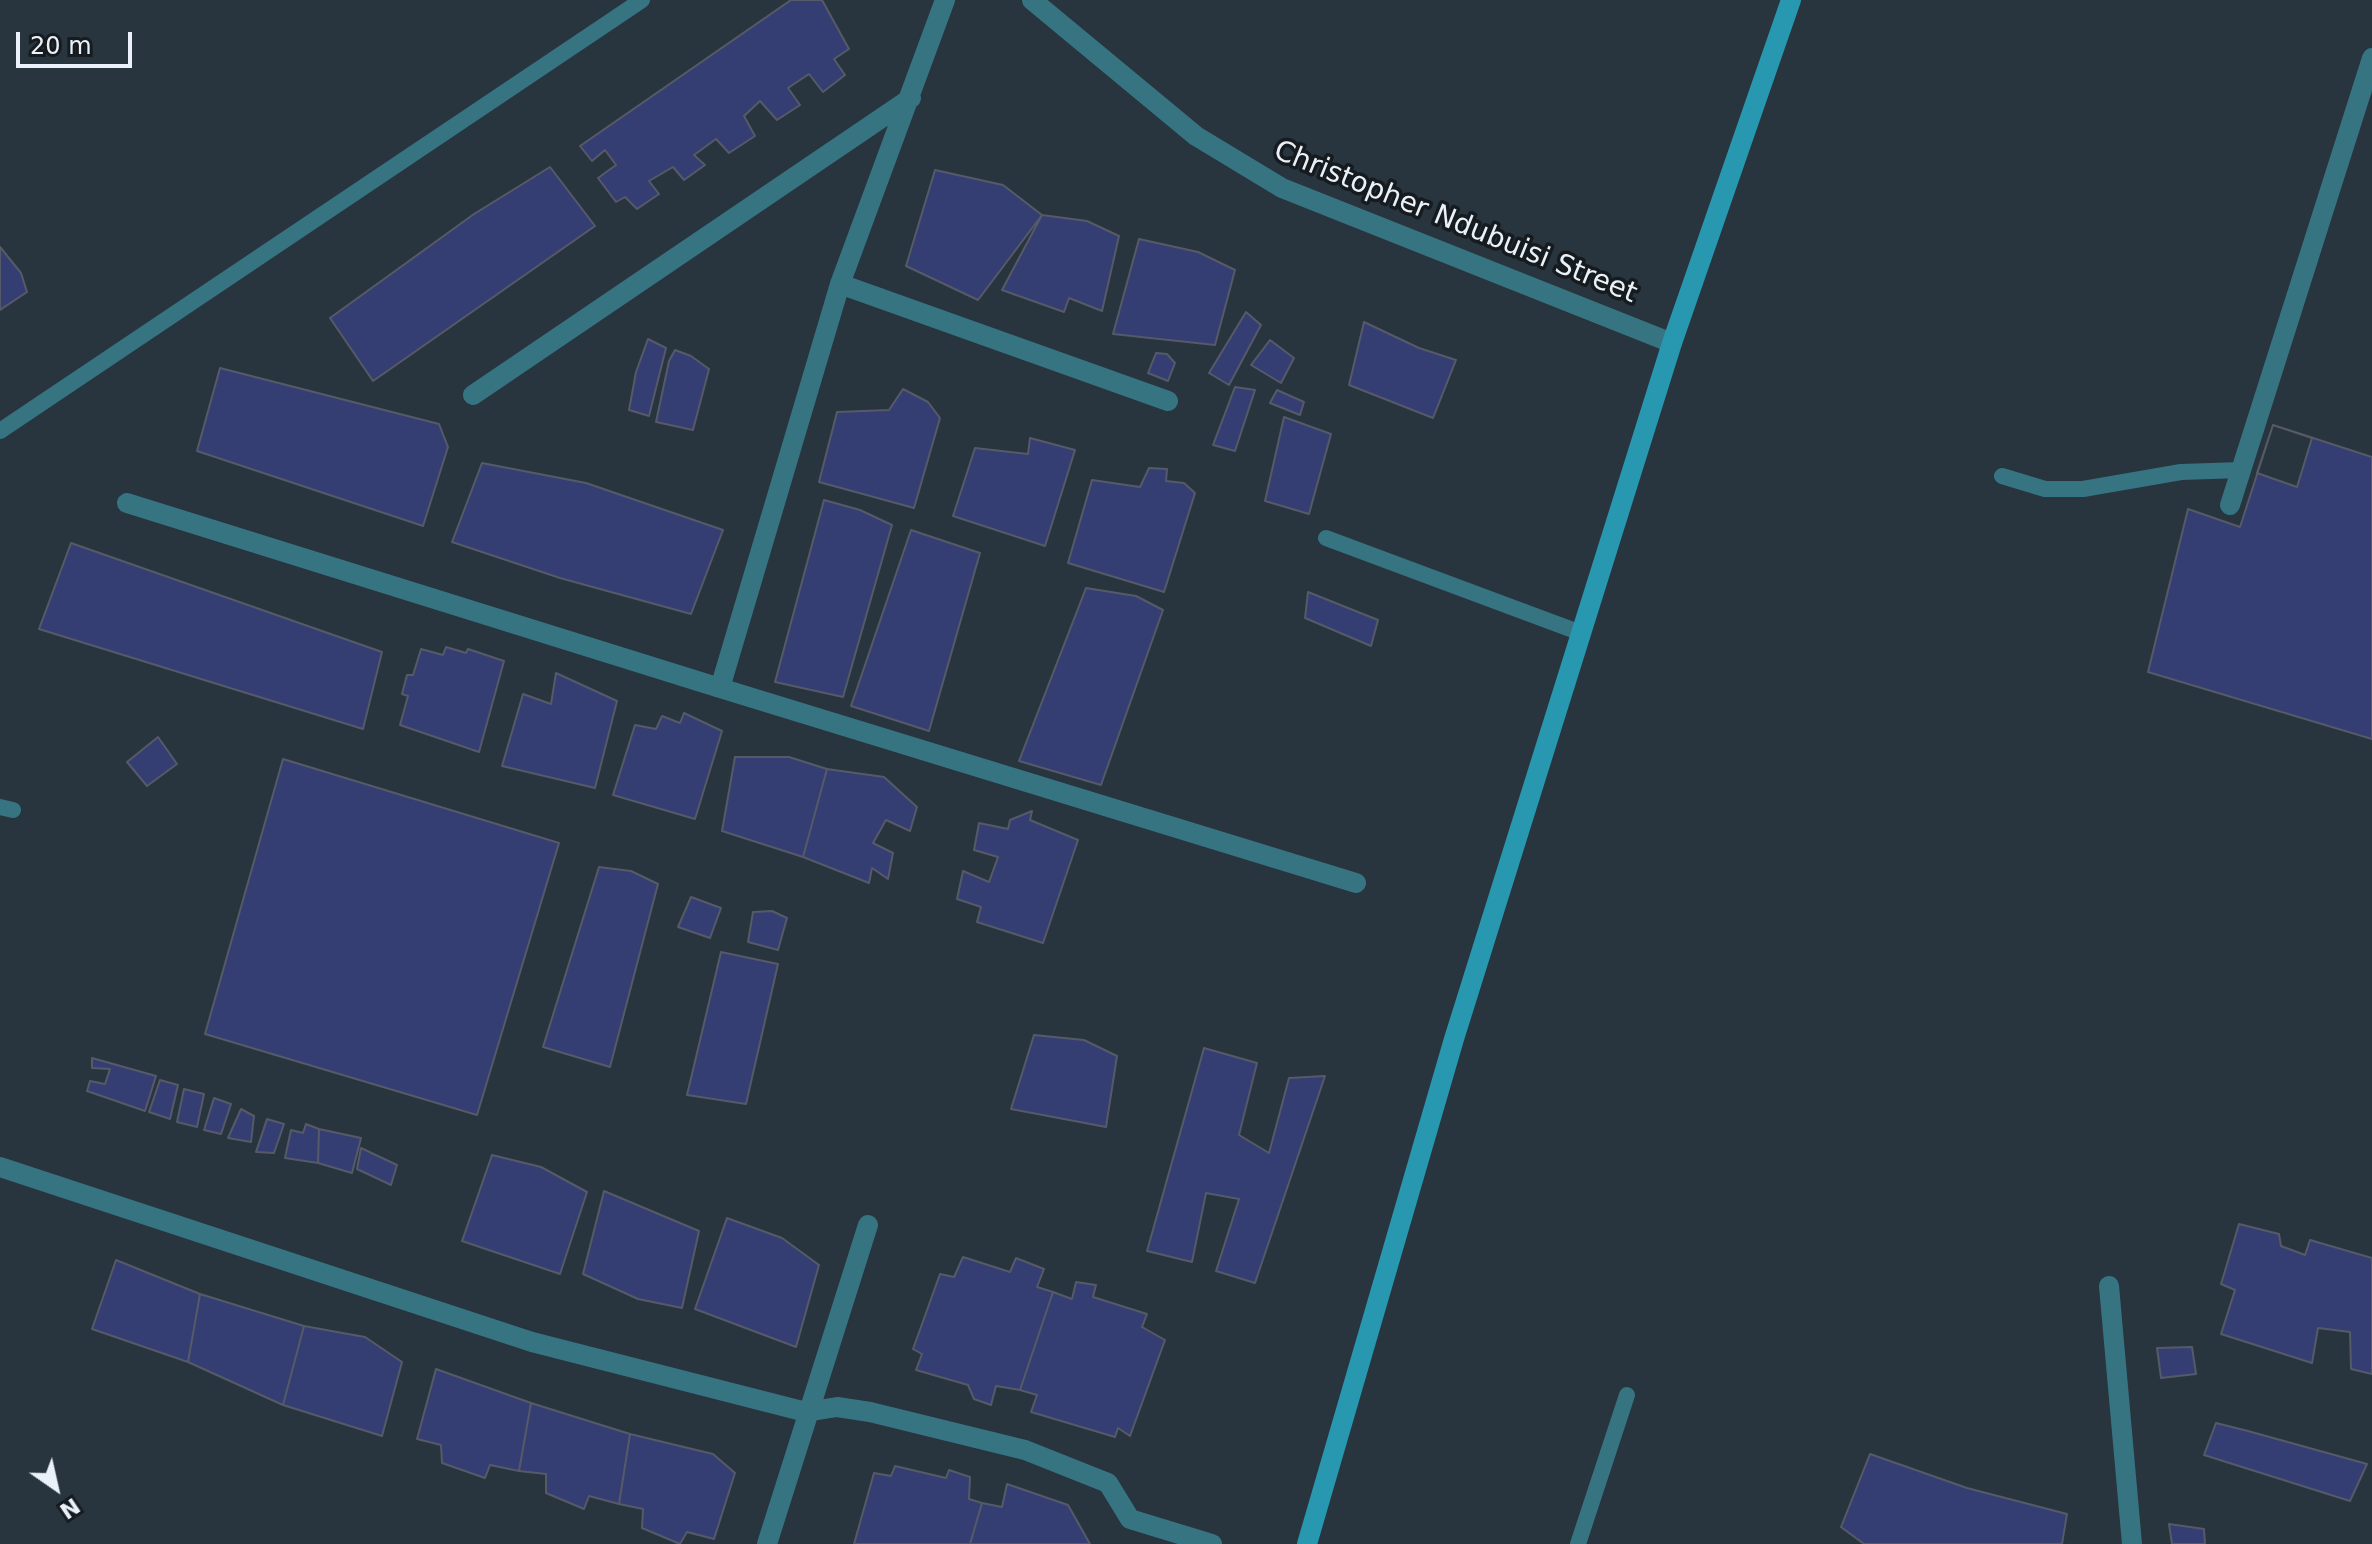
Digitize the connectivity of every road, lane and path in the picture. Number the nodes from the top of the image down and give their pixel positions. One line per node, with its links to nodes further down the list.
1 (642, 0): 11 (lane)
2 (945, 0): 6 (street)
3 (1032, 0): 8 (street, Christopher Ndubuisi Street)
4 (1791, 0): 8 (street)
5 (2372, 58): 12 (street)
6 (911, 98): 7 (street); 9 (street)
7 (840, 284): 10 (street); 18 (street)
8 (1672, 343): 17 (street)
9 (473, 395)
10 (1168, 401)
11 (0, 431)
12 (2241, 470): 13 (lane); 15 (street)
13 (2002, 476)
14 (127, 503): 18 (street)
15 (2230, 505)
16 (1326, 538): 17 (lane)
17 (1581, 633): 27 (street)
18 (720, 688): 19 (street)
19 (1356, 883)
20 (0, 1167): 24 (street)
21 (868, 1225): 24 (street)
22 (2109, 1286): 29 (street)
23 (1627, 1395): 28 (lane)
24 (806, 1412): 25 (street); 26 (street)
25 (767, 1544)
26 (1212, 1544)
27 (1307, 1544)
28 (1578, 1544)
29 (2132, 1544)

